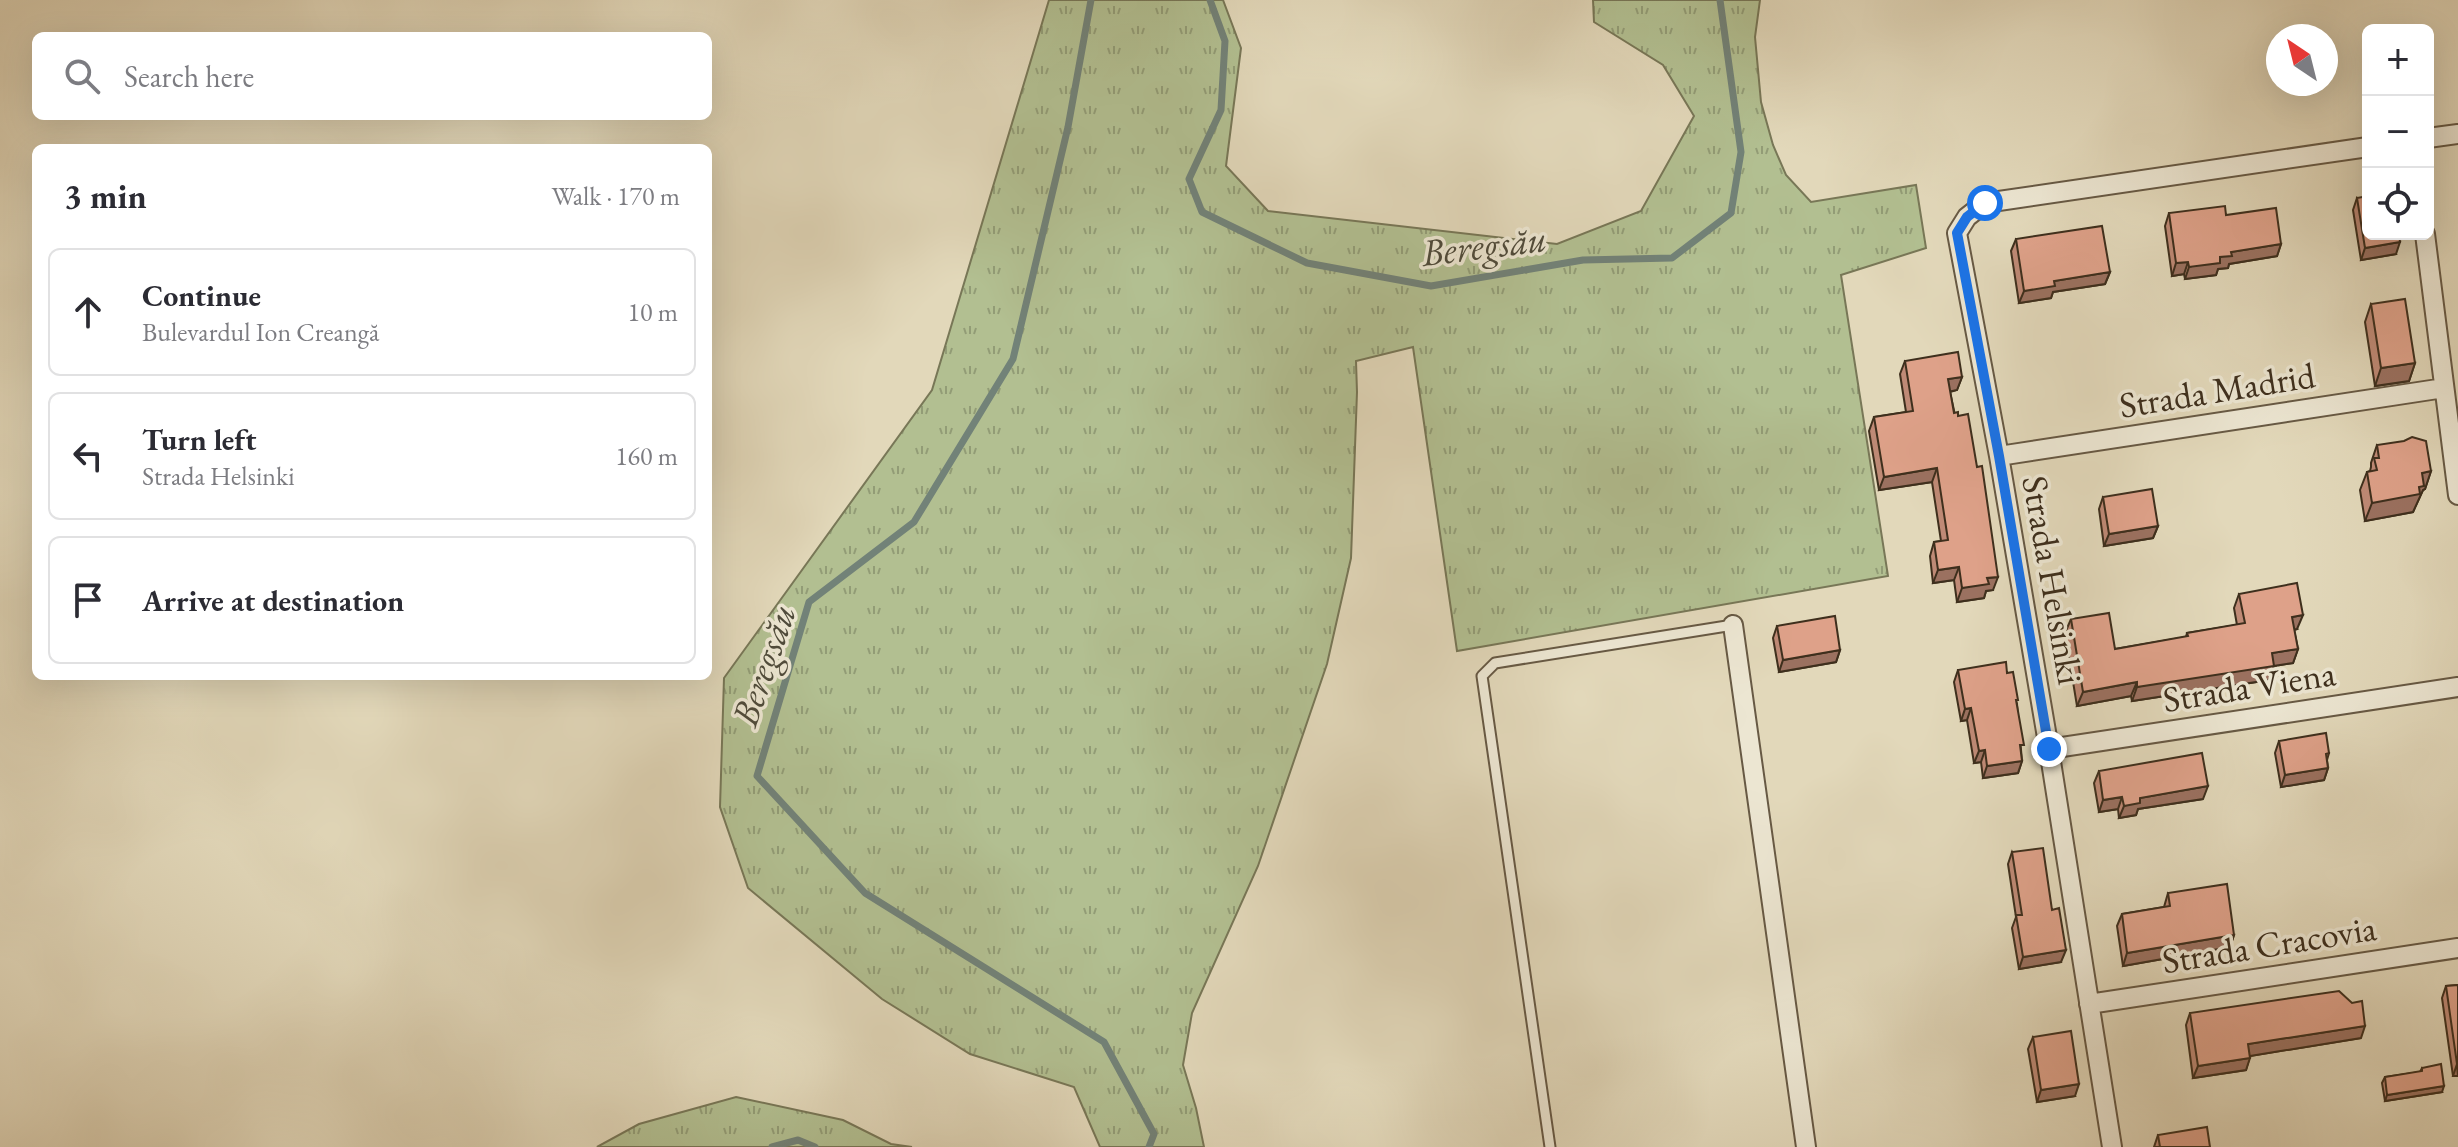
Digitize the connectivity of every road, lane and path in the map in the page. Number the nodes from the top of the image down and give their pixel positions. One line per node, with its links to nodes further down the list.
1 (2458, 134): 2 (street)
2 (2434, 137)
3 (2362, 148): 6 (street, Strada Helsinki)
4 (2426, 240): 5 (street)
5 (2444, 388): 6 (street, Strada Madrid); 7 (street)
6 (1999, 456): 10 (street, Strada Helsinki)
7 (2458, 495)
8 (1733, 625): 13 (lane); 14 (street)
9 (2458, 687): 10 (street, Strada Viena)
10 (2049, 749): 12 (street, Strada Helsinki)
11 (2458, 948): 12 (street, Strada Cracovia)
12 (2089, 1004): 15 (street, Strada Helsinki)
13 (1550, 1147)
14 (1806, 1147)
15 (2112, 1147)

